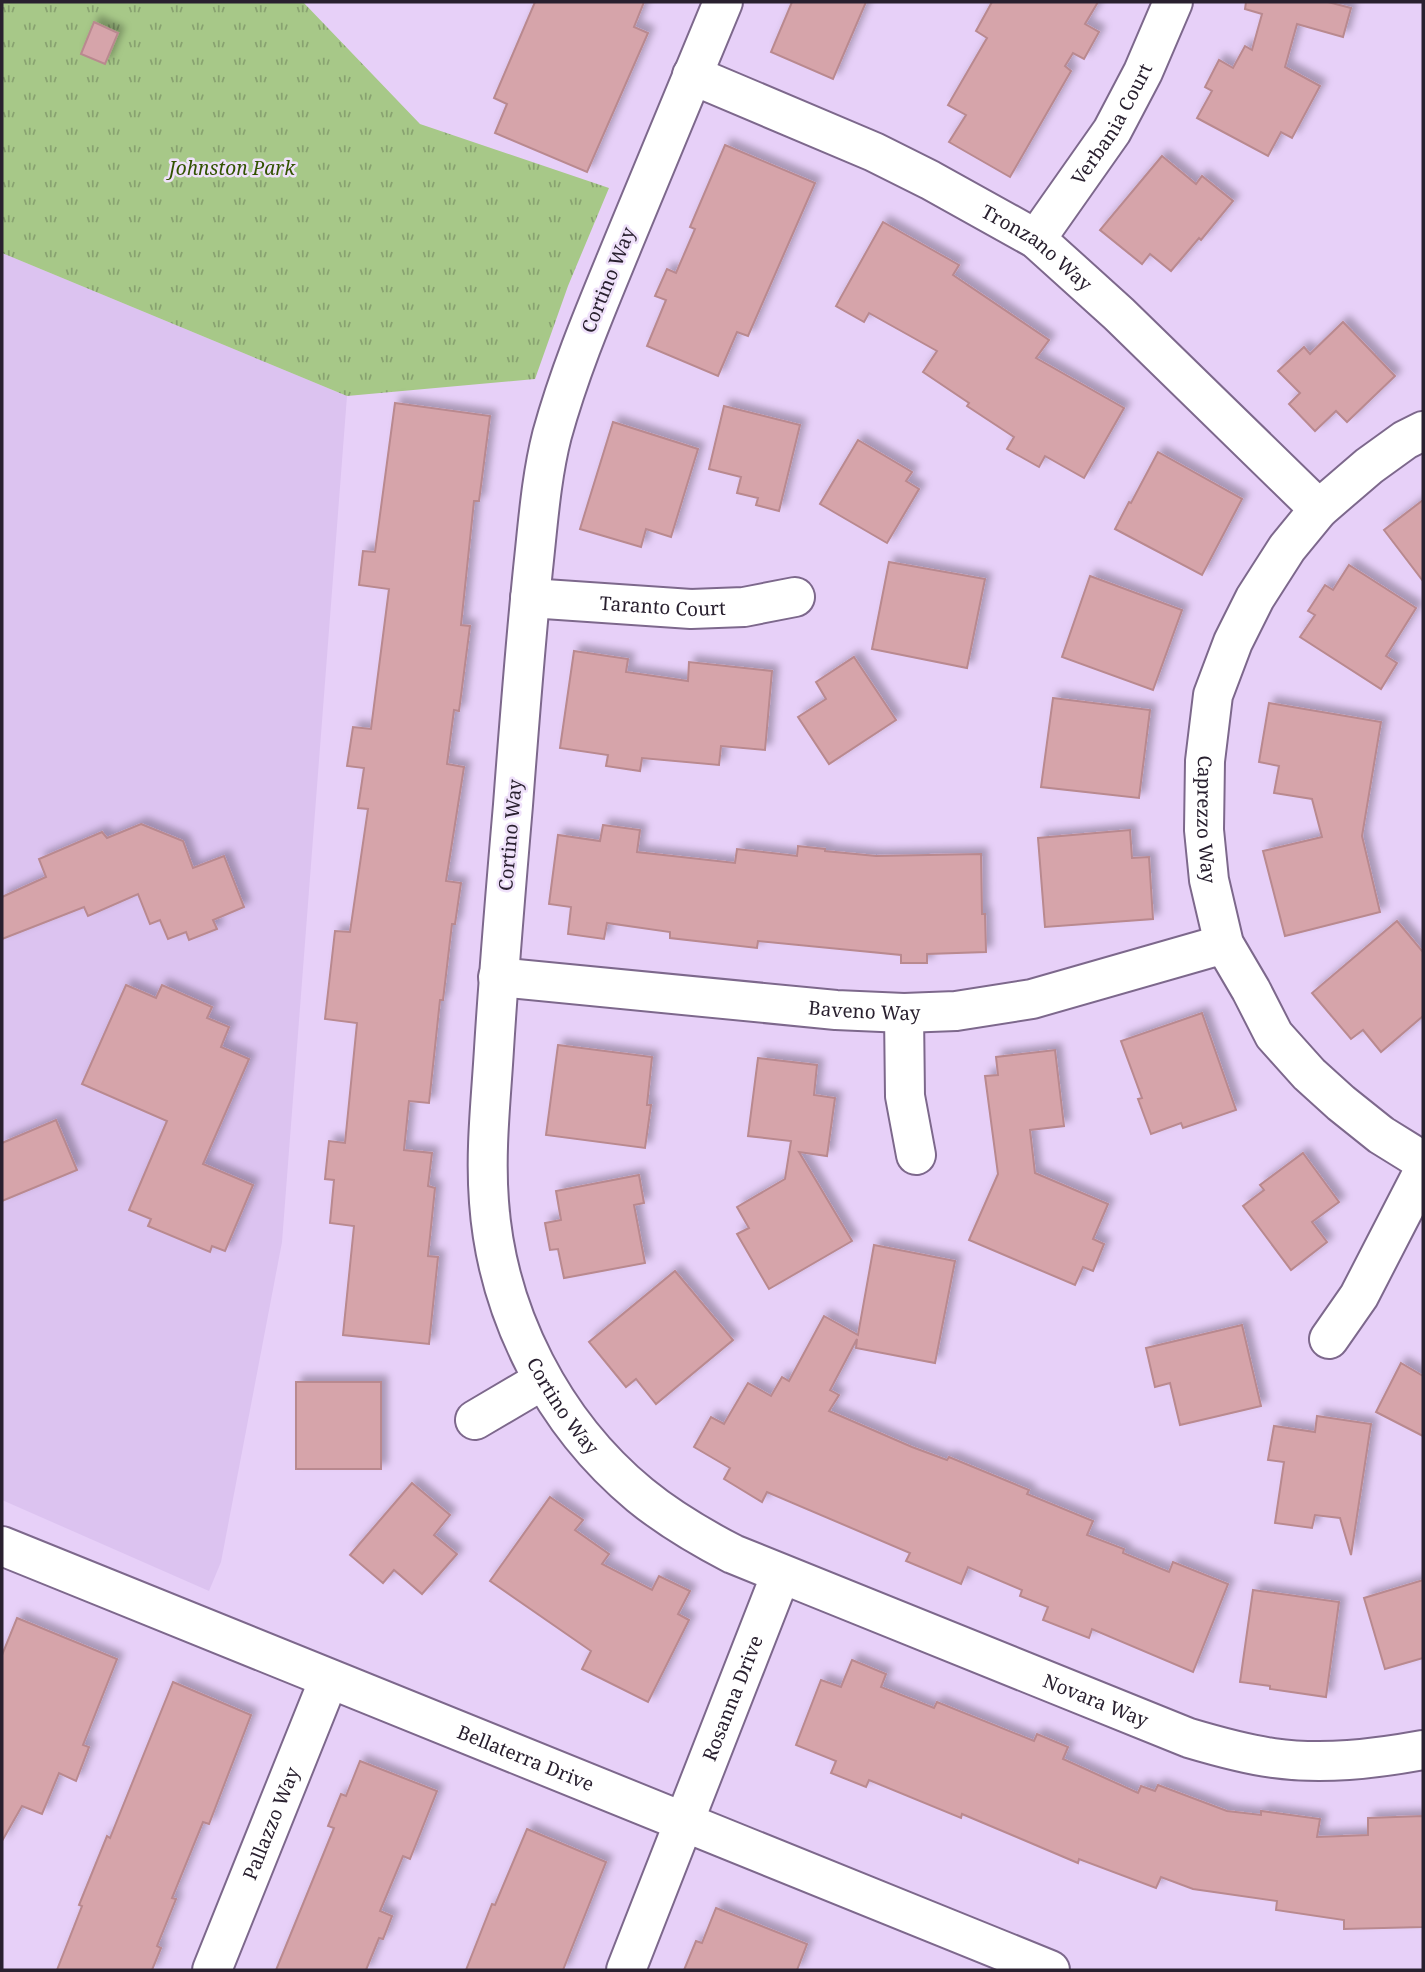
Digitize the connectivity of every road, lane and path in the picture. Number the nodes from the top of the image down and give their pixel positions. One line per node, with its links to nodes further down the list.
1 (723, 2): 3 (street, Cortino Way)
2 (1173, 2): 4 (street, Verbania Court)
3 (692, 75): 4 (street, Tronzano Way); 8 (street, Cortino Way)
4 (1036, 239): 6 (street, Tronzano Way)
5 (1423, 431): 6 (street, Caprezzo Way)
6 (1319, 509): 9 (street, Caprezzo Way)
7 (795, 597): 8 (street, Taranto Court)
8 (530, 598): 10 (street, Cortino Way)
9 (1224, 944): 11 (street, Baveno Way); 13 (street, Caprezzo Way)
10 (498, 977): 11 (street, Baveno Way); 16 (street, Cortino Way)
11 (904, 1013): 12 (street)
12 (916, 1155)
13 (1423, 1161)
14 (1423, 1172): 15 (street)
15 (1329, 1339)
16 (543, 1380): 17 (street); 19 (street, Cortino Way)
17 (475, 1420)
18 (2, 1546): 20 (street, Bellaterra Drive)
19 (781, 1574): 21 (street, Novara Way); 22 (street, Rosanna Drive)
20 (330, 1679): 22 (street, Bellaterra Drive); 24 (street, Pallazzo Way)
21 (1423, 1750)
22 (684, 1822): 23 (street, Bellaterra Drive); 25 (street, Rosanna Drive)
23 (1041, 1969)
24 (212, 1970)
25 (626, 1970)

